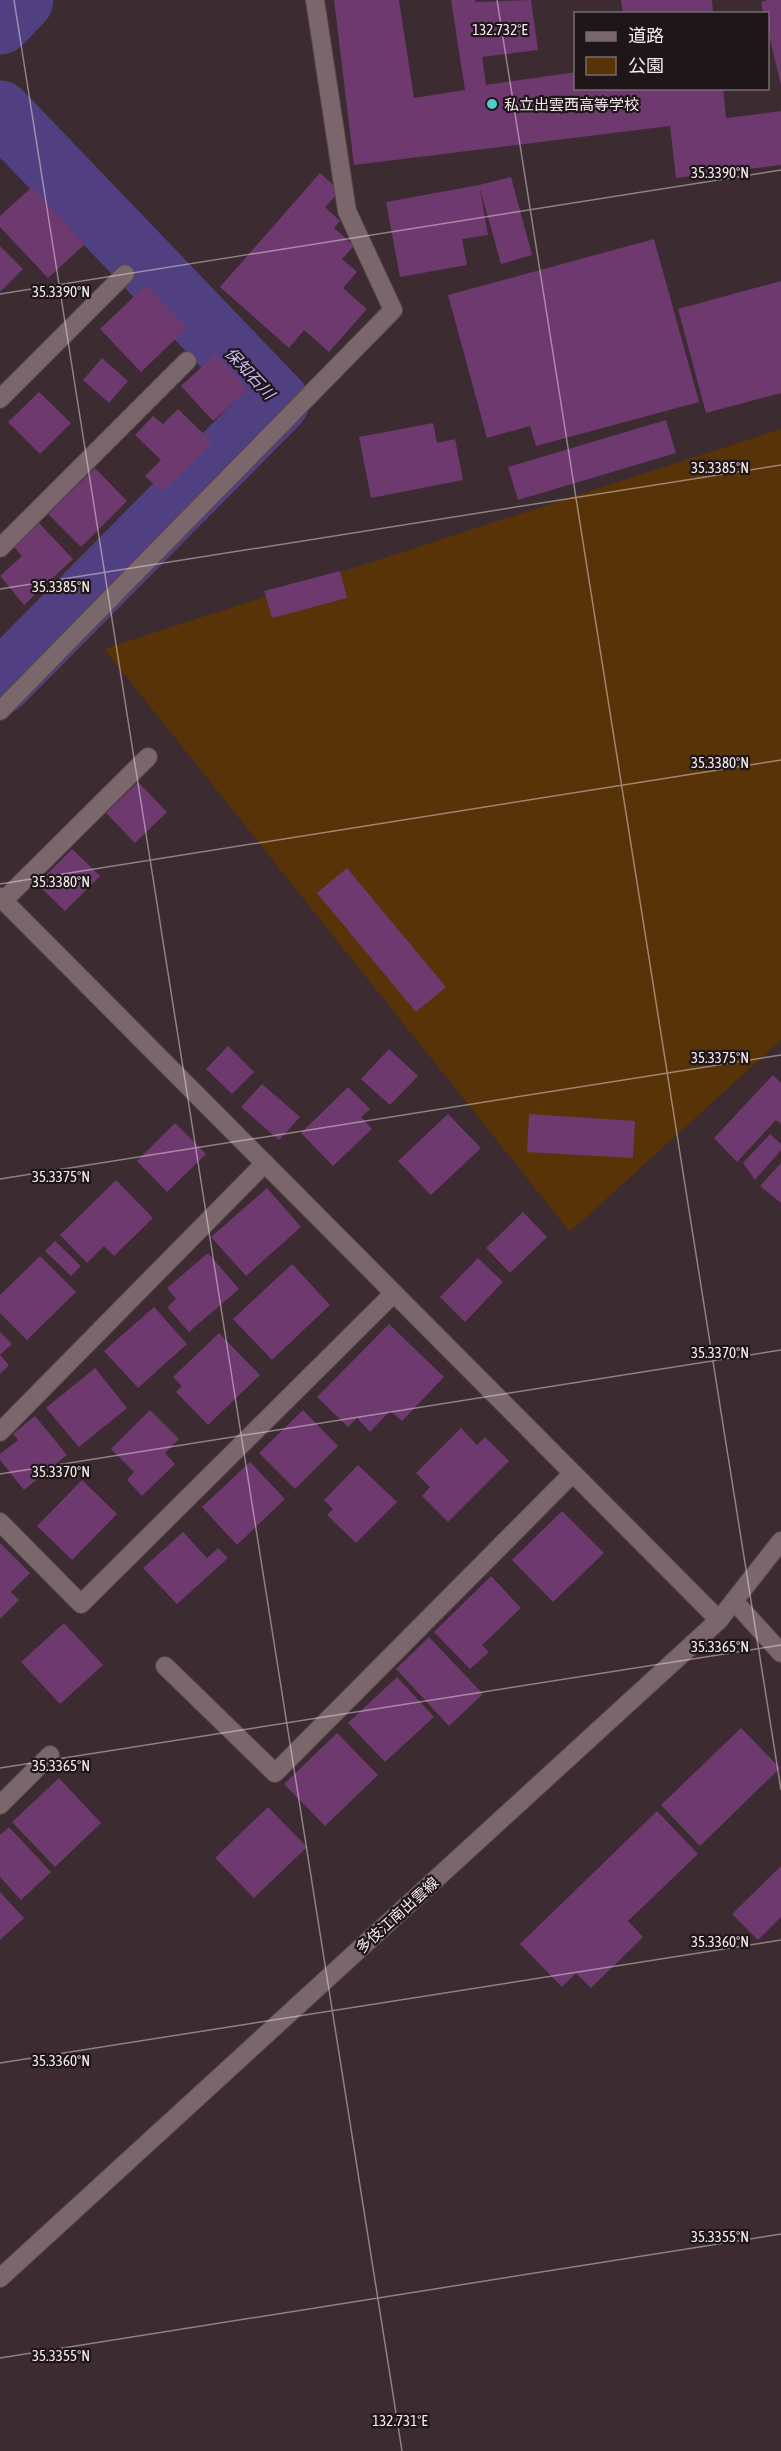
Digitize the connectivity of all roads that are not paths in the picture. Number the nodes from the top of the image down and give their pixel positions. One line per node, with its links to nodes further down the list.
1 (315, 0): 6 (street)
2 (125, 274): 4 (street)
3 (187, 361): 5 (street)
4 (0, 399)
5 (0, 548)
6 (0, 711)
7 (148, 757): 8 (street)
8 (2, 899): 9 (street)
9 (265, 1163): 10 (street); 11 (street)
10 (394, 1293): 12 (street); 13 (street)
11 (0, 1432)
12 (573, 1473): 16 (street); 18 (street)
13 (0, 1522)
14 (781, 1541): 15 (street, 多伎江南出雲線)
15 (734, 1601): 16 (street, 多伎江南出雲線); 17 (street)
16 (719, 1620): 21 (street, 多伎江南出雲線)
17 (781, 1653)
18 (165, 1666)
19 (50, 1755): 20 (street)
20 (0, 1804)
21 (0, 2278)

